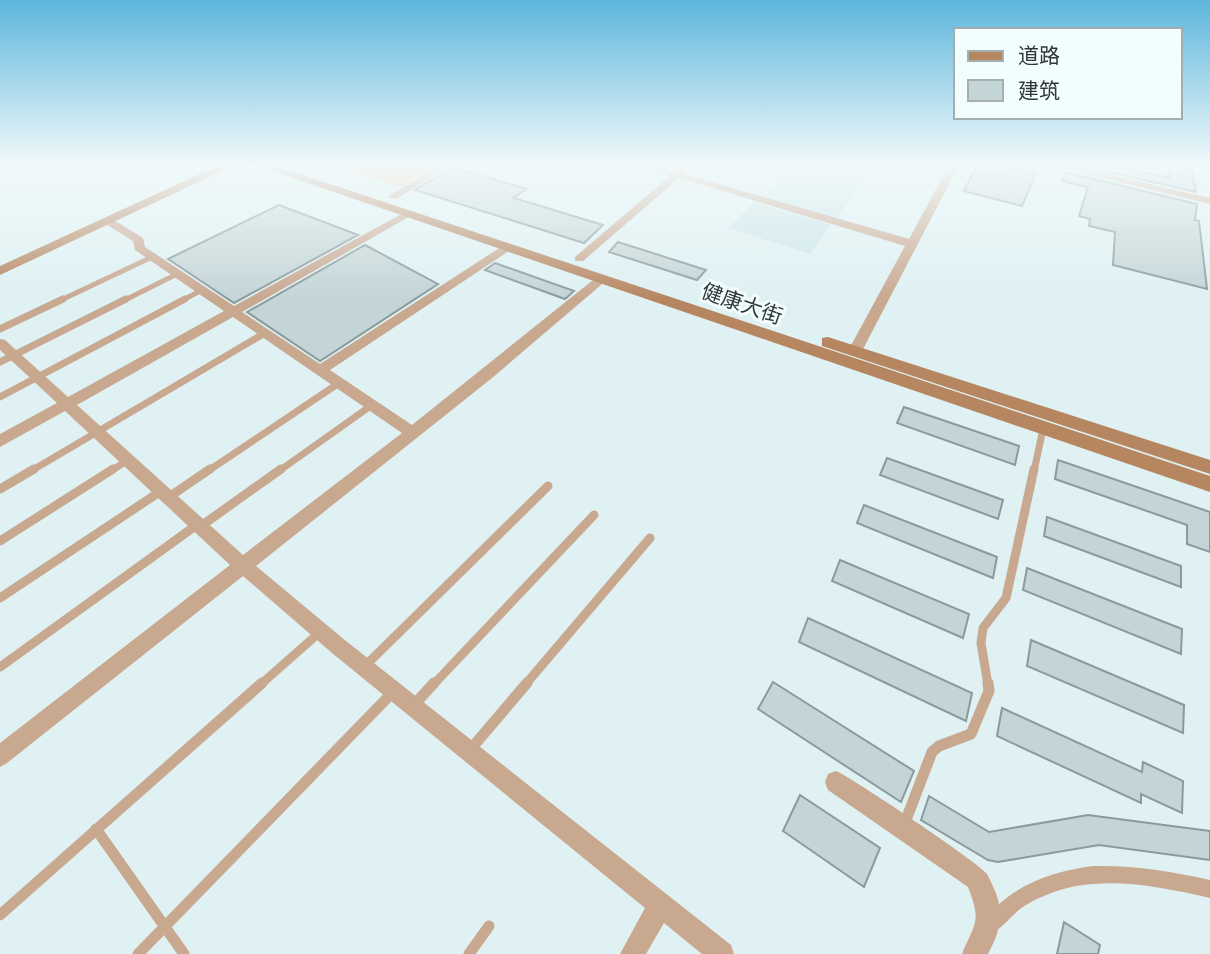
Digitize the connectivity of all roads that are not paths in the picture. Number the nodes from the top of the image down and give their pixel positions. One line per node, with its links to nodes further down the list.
1 (121, 210): 14 (main road)
2 (133, 210): 9 (main road)
3 (395, 210): 8 (main road, 健康大街)
4 (429, 210): 13 (main road, 健康大街)
5 (637, 210): 13 (street)
6 (795, 210): 10 (street)
7 (930, 210): 10 (street)
8 (409, 214): 11 (main road, 健康大街); 19 (street)
9 (108, 221): 12 (street); 15 (main road)
10 (912, 244): 22 (street)
11 (508, 247): 17 (main road, 健康大街); 24 (street)
12 (152, 257): 16 (street); 20 (lane)
13 (579, 259): 22 (main road, 健康大街)
14 (0, 265)
15 (0, 271)
16 (177, 274): 18 (street); 23 (lane)
17 (602, 279): 30 (main road, 健康大街); 32 (street)
18 (202, 290): 19 (street); 25 (lane)
19 (233, 312): 21 (street); 28 (street)
20 (0, 329)
21 (265, 333): 24 (street); 31 (lane)
22 (855, 351): 35 (main road, 健康大街)
23 (5, 353): 25 (street)
24 (320, 370): 26 (street)
25 (38, 377): 27 (lane); 28 (street)
26 (339, 383): 29 (street); 39 (lane)
27 (0, 397)
28 (67, 404): 31 (street); 33 (street)
29 (372, 405): 32 (street); 41 (lane)
30 (1043, 429): 36 (main road, 健康大街); 54 (lane)
31 (97, 432): 34 (street); 38 (lane)
32 (413, 433): 44 (street)
33 (0, 441)
34 (128, 460): 39 (street); 43 (lane)
35 (1210, 467)
36 (1210, 484)
37 (548, 486): 48 (lane)
38 (0, 489)
39 (165, 494): 41 (street); 45 (lane)
40 (594, 515): 50 (lane)
41 (199, 525): 44 (street); 47 (lane)
42 (650, 538): 51 (lane)
43 (0, 541)
44 (243, 566): 46 (street); 52 (street)
45 (0, 598)
46 (320, 631): 48 (street); 55 (lane)
47 (0, 667)
48 (364, 667): 49 (street)
49 (394, 691): 50 (street); 60 (lane)
50 (413, 706): 51 (street)
51 (470, 750): 57 (street)
52 (0, 756)
53 (836, 782): 54 (street)
54 (902, 828): 61 (street)
55 (96, 829): 58 (lane); 60 (lane)
56 (1210, 889): 61 (street)
57 (661, 904): 65 (street); 66 (street)
58 (0, 915)
59 (489, 926): 64 (lane)
60 (165, 927): 62 (lane); 63 (lane)
61 (989, 927): 67 (street)
62 (138, 954)
63 (184, 954)
64 (469, 954)
65 (632, 954)
66 (722, 954)
67 (974, 954)

